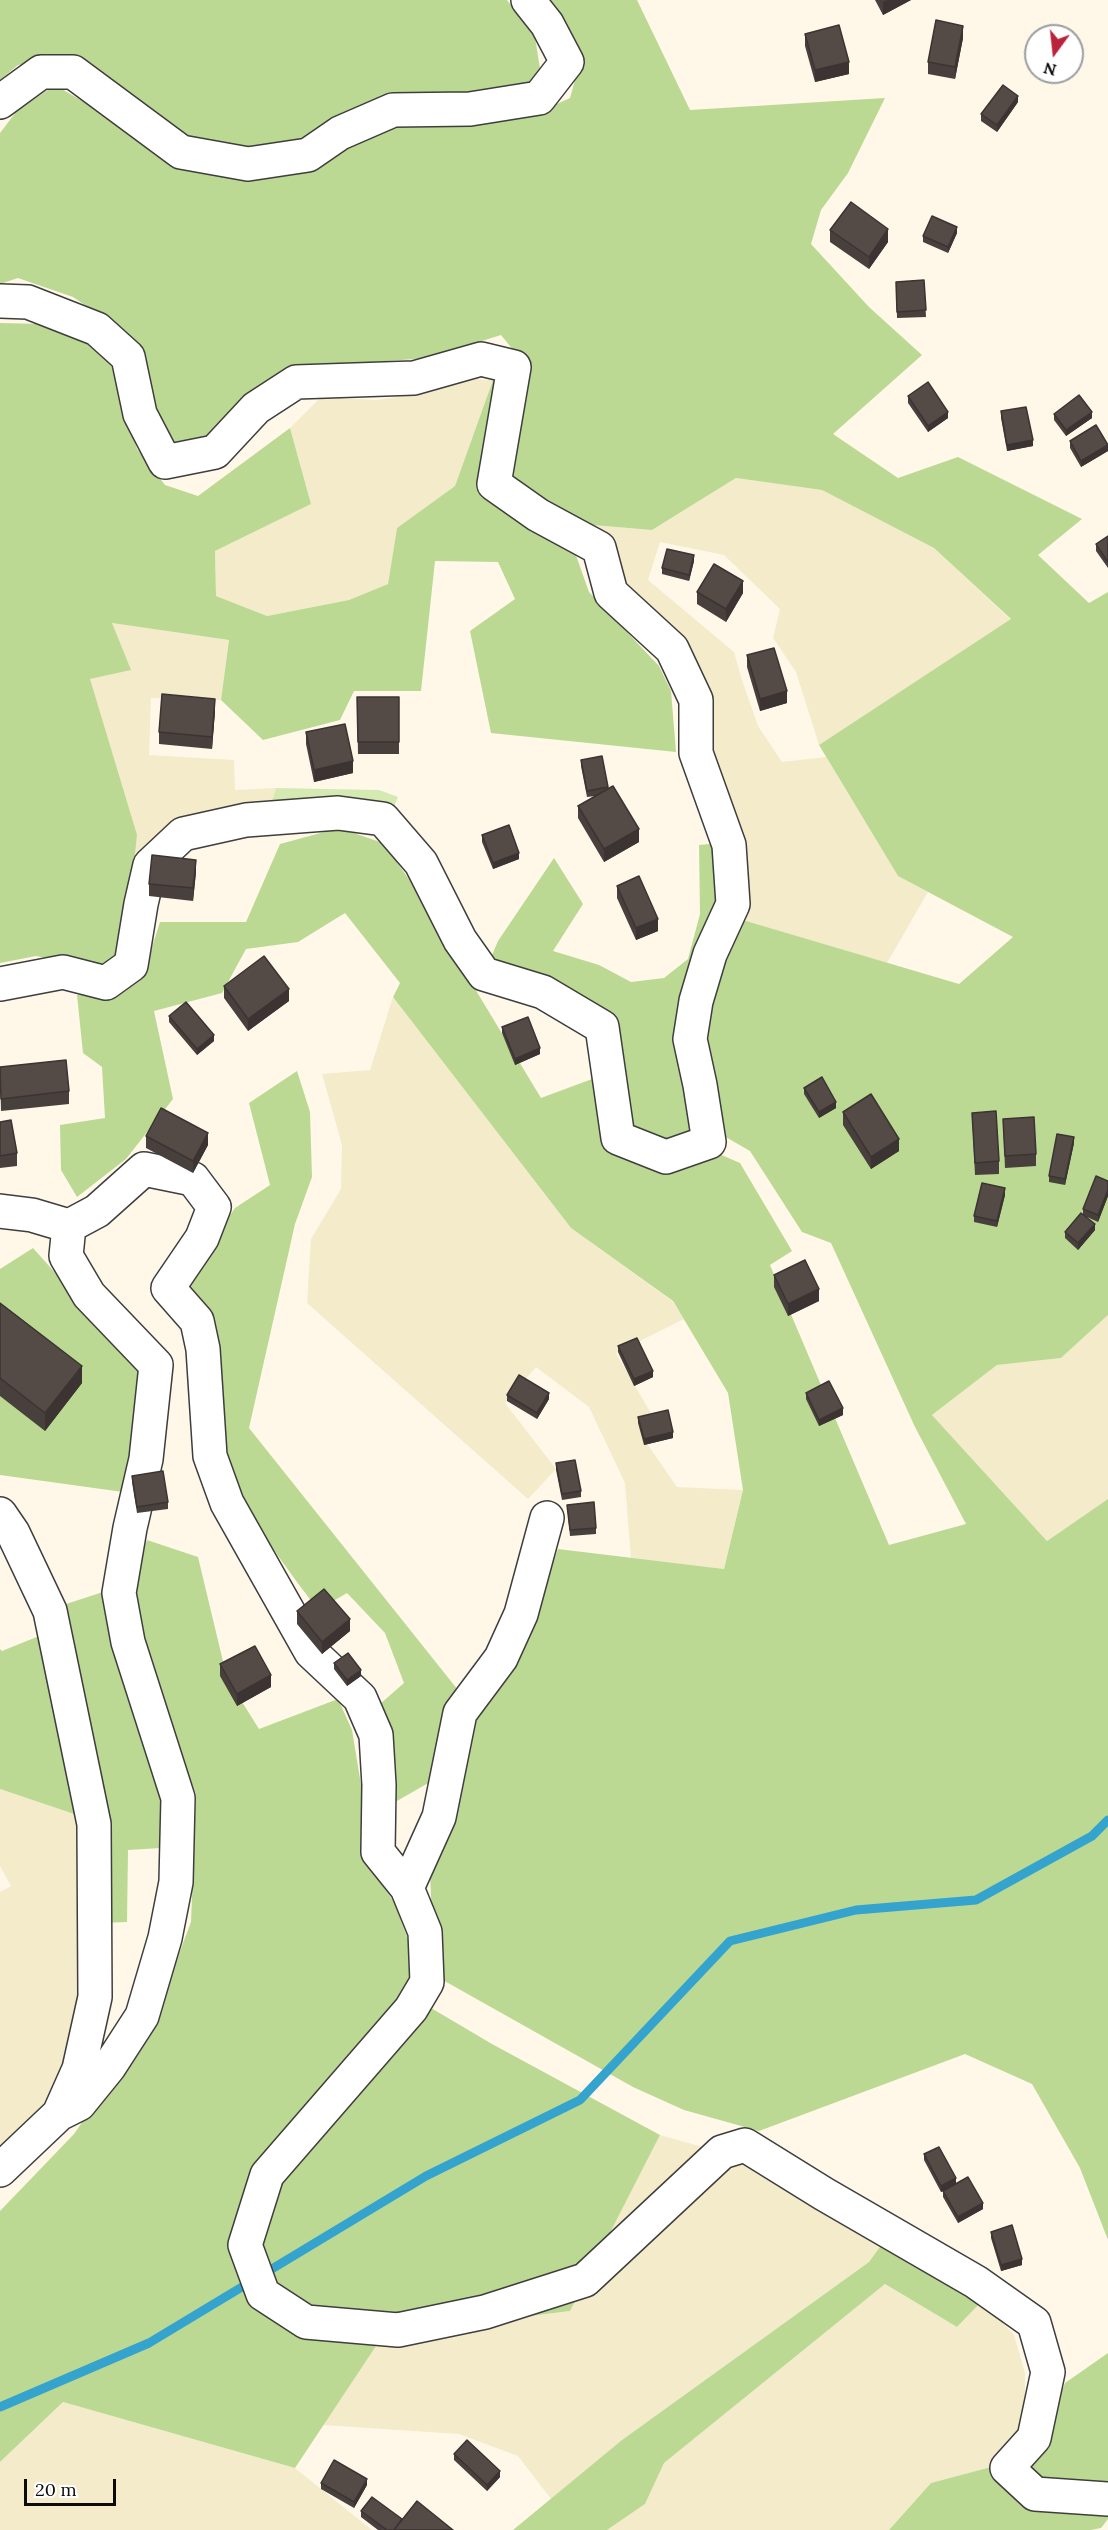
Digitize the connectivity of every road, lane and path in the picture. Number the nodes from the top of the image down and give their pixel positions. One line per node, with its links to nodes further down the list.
1 (528, 0): 2 (street)
2 (0, 102)
3 (0, 301): 4 (street)
4 (0, 984)
5 (0, 1211): 6 (street)
6 (69, 1226): 9 (street); 10 (street)
7 (0, 1514): 10 (street)
8 (547, 1518): 9 (street)
9 (407, 1887): 12 (street)
10 (59, 2114): 11 (street)
11 (0, 2170)
12 (1108, 2499)

